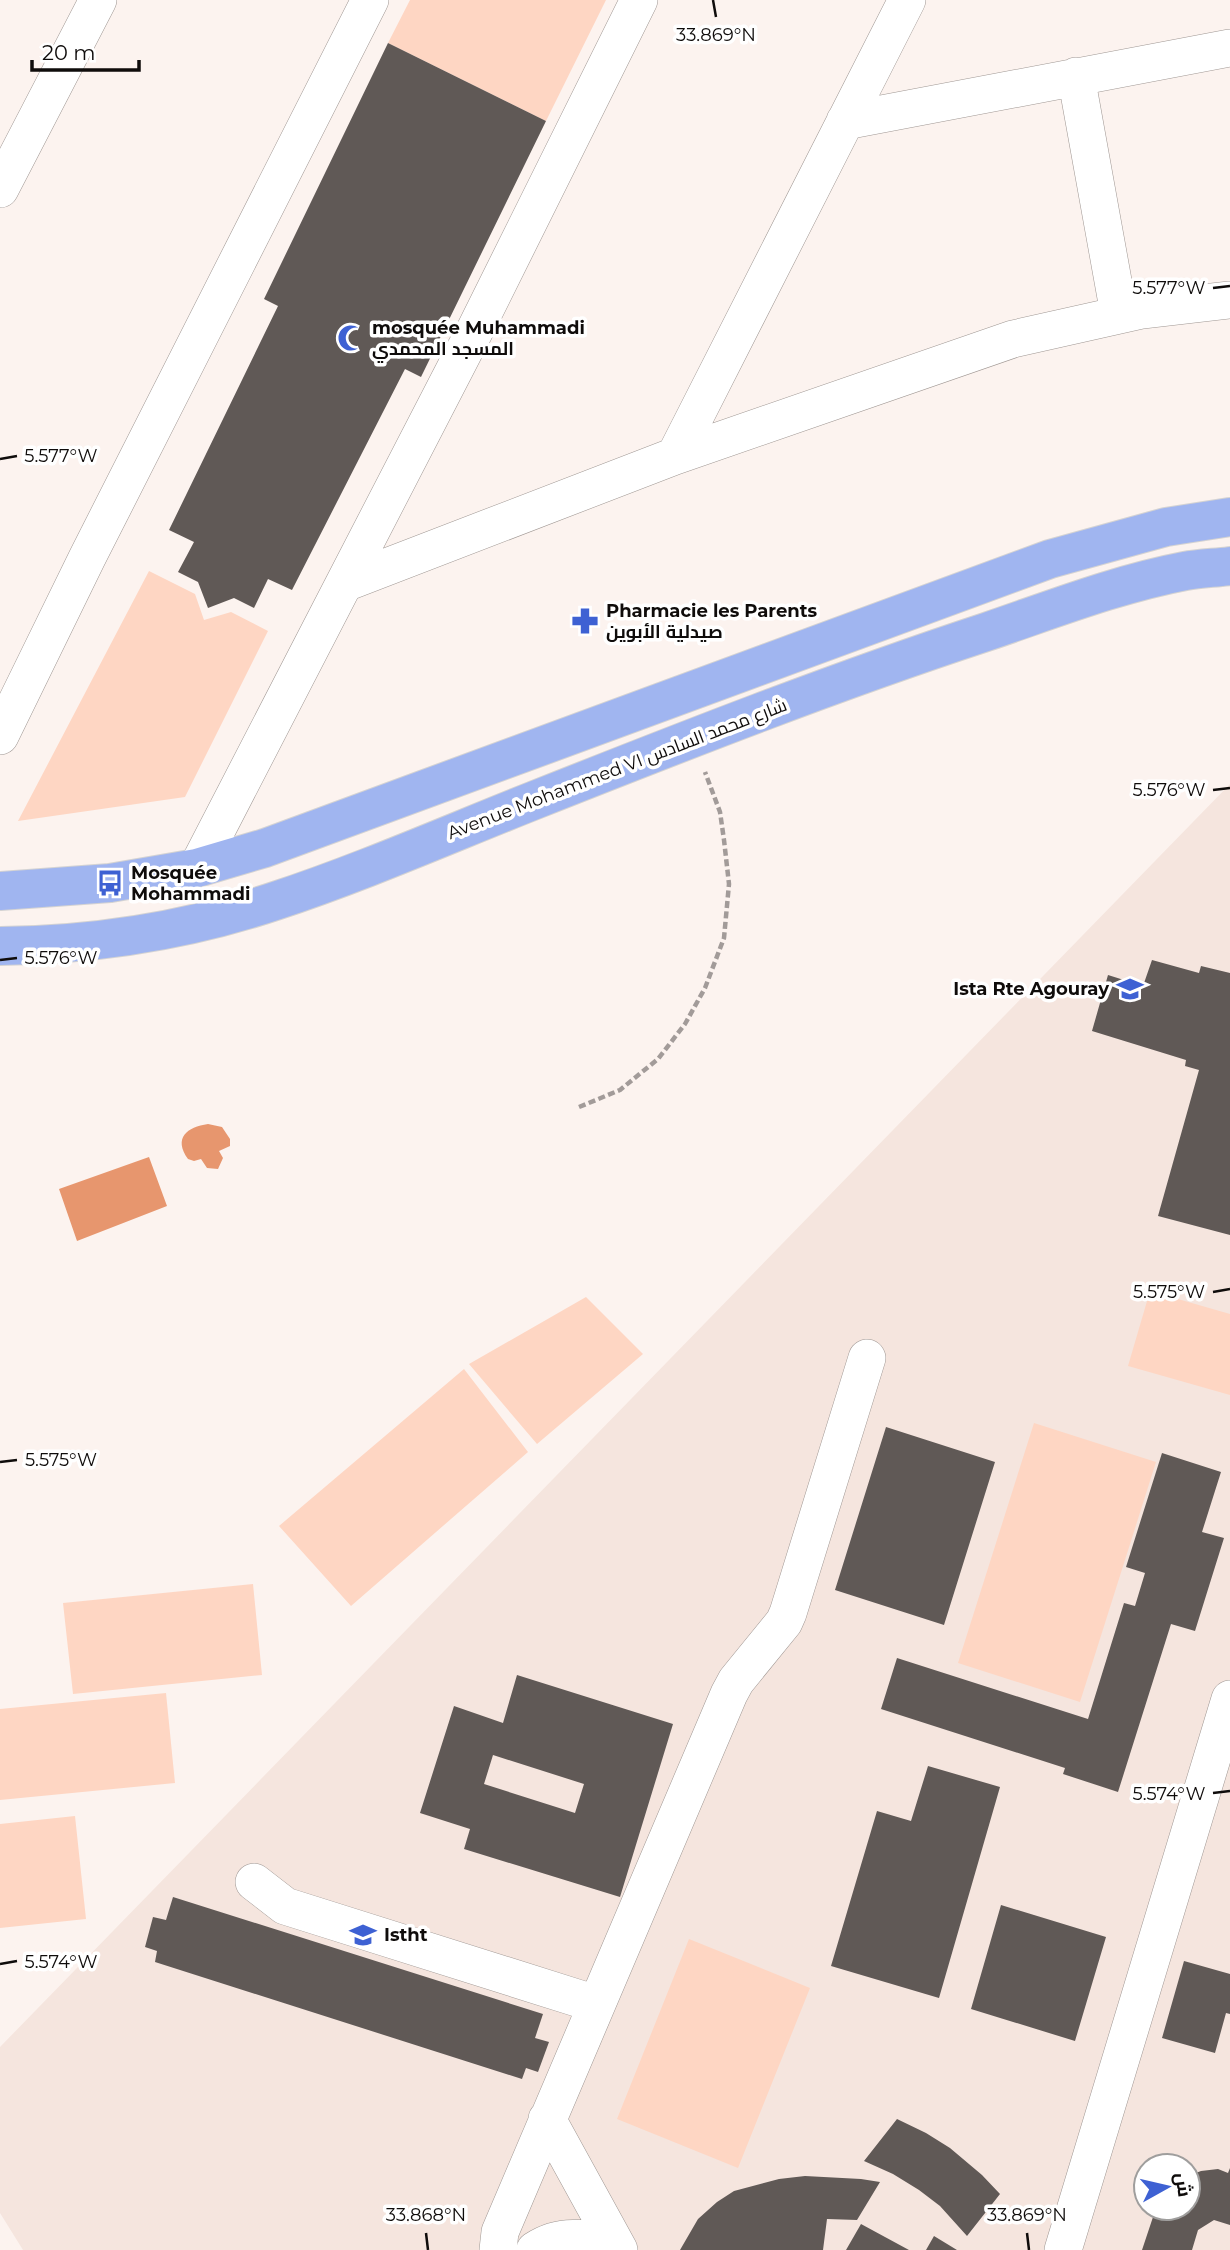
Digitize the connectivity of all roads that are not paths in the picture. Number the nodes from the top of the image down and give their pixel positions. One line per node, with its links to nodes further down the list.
1 (98, 0): 8 (street)
2 (370, 0): 15 (street)
3 (639, 0): 14 (street)
4 (907, 0): 7 (street)
5 (1230, 48): 6 (street)
6 (1076, 76): 7 (street); 10 (street)
7 (845, 121): 11 (street)
8 (0, 189)
9 (1230, 300): 10 (street)
10 (1119, 314): 11 (street)
11 (675, 456): 14 (street)
12 (1230, 517): 16 (main road)
13 (1230, 566): 19 (main road, Avenue Mohammed VI شارع محمد السادس)
14 (345, 583): 16 (street)
15 (3, 722)
16 (197, 868): 17 (main road)
17 (110, 883): 18 (main road); 19 (main road)
18 (0, 891)
19 (116, 939): 20 (main road, Avenue Mohammed VI شارع محمد السادس)
20 (0, 946)
21 (867, 1358): 24 (street)
22 (1230, 1699): 30 (street)
23 (254, 1882): 24 (street)
24 (596, 2004): 25 (street)
25 (547, 2119): 26 (street); 29 (street)
26 (498, 2250)
27 (536, 2250): 28 (street)
28 (610, 2250)
29 (619, 2250)
30 (1063, 2250)

